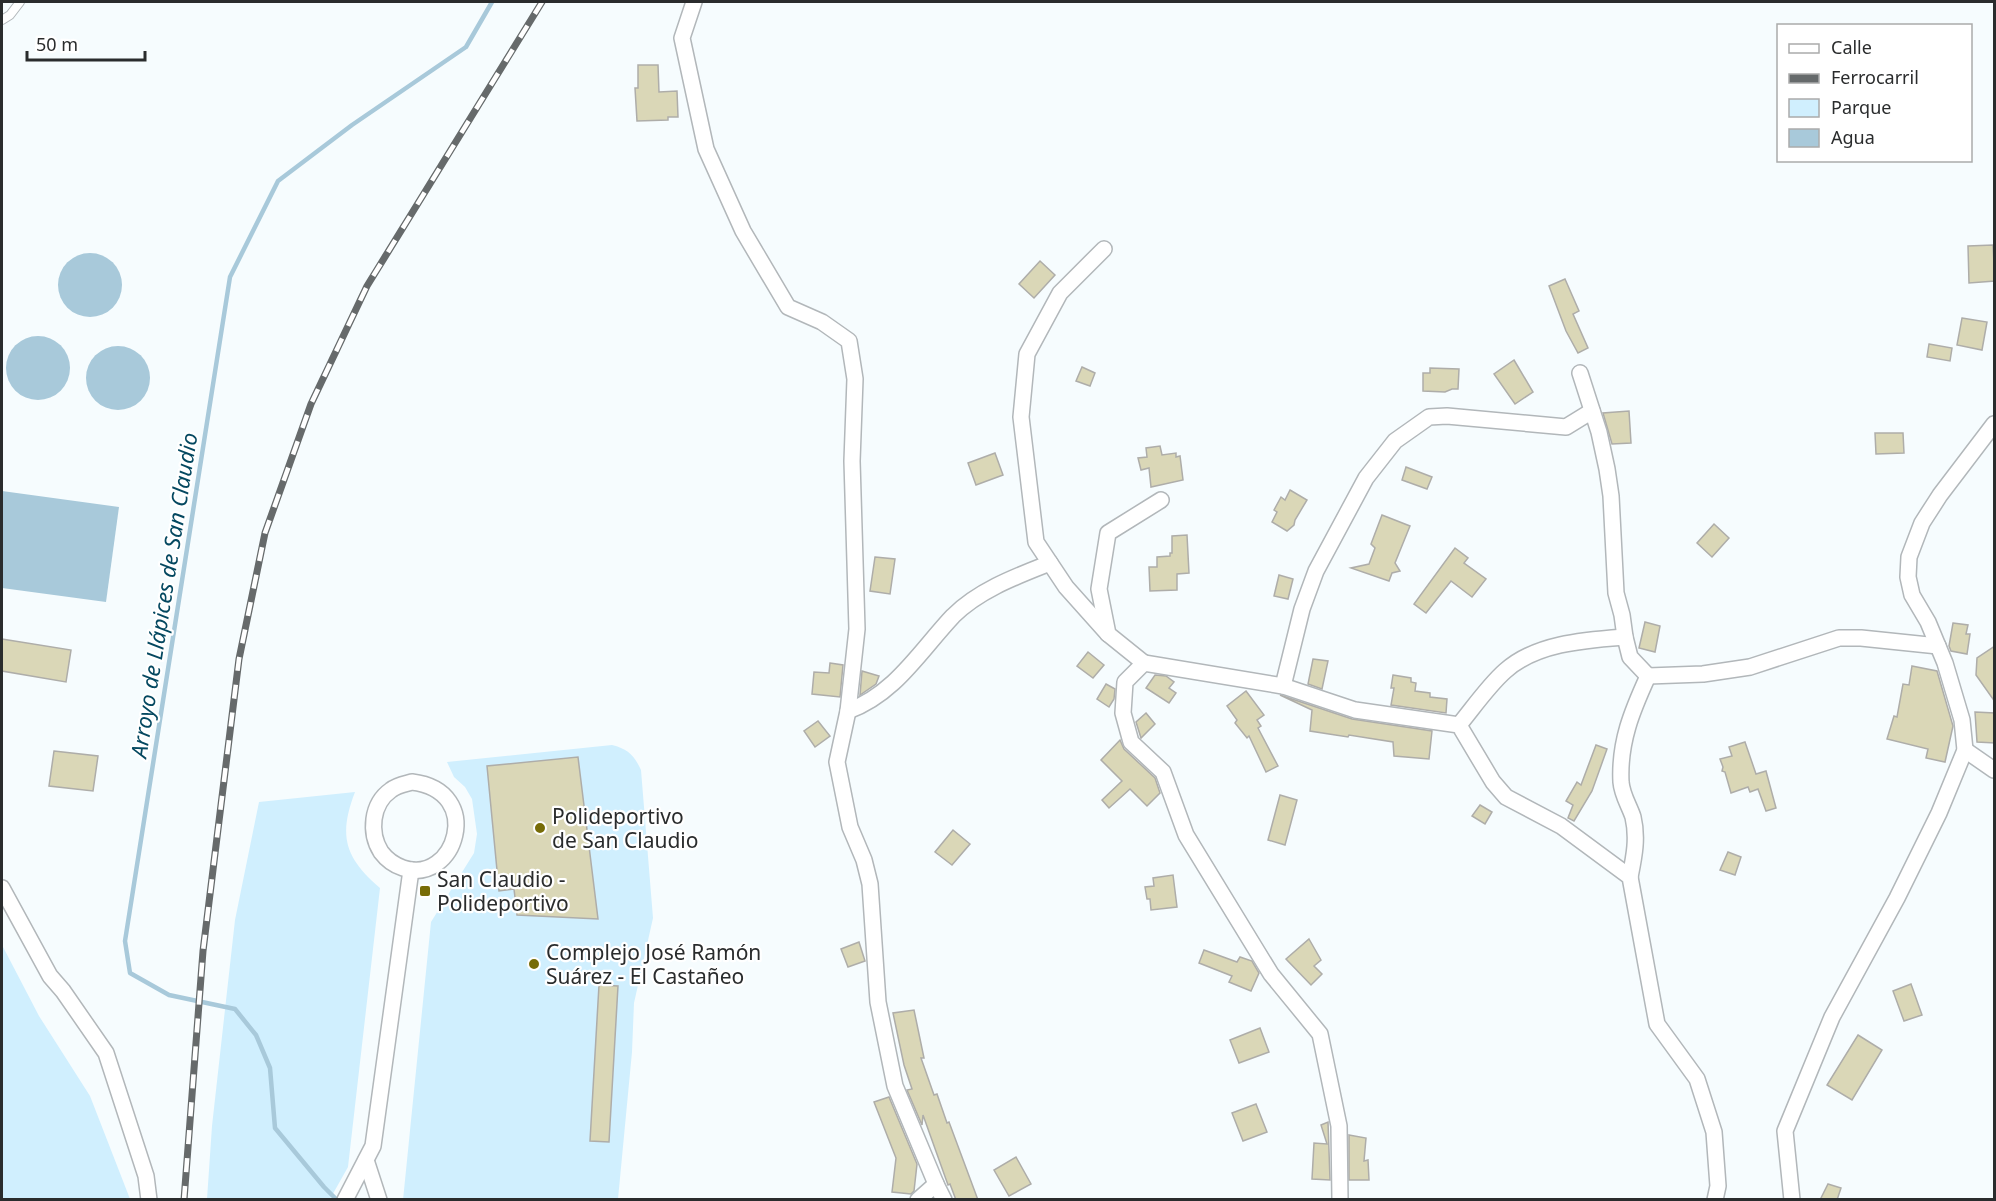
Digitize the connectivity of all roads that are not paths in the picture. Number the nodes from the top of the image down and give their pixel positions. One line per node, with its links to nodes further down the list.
1 (20, 2): 3 (lane)
2 (694, 2): 16 (street)
3 (2, 20)
4 (1104, 249): 9 (street)
5 (1580, 374): 6 (street)
6 (1592, 411): 11 (street); 15 (street)
7 (1995, 424): 12 (street)
8 (1161, 500): 10 (street)
9 (1050, 563): 10 (street); 16 (street)
10 (1108, 634): 13 (street)
11 (1625, 637): 14 (street); 17 (street)
12 (1938, 646): 14 (street); 18 (street)
13 (1144, 663): 15 (street); 30 (street)
14 (1648, 676): 21 (street)
15 (1283, 686): 17 (street)
16 (848, 711): 24 (street)
17 (1459, 724): 21 (street)
18 (1965, 750): 19 (street); 32 (street)
19 (1995, 770)
20 (411, 870): 20 (street); 23 (street)
21 (1630, 877): 31 (street)
22 (2, 888): 26 (street)
23 (366, 1161): 25 (street); 27 (street)
24 (936, 1184): 28 (street); 29 (street)
25 (346, 1197)
26 (149, 1200)
27 (379, 1200)
28 (918, 1200)
29 (944, 1200)
30 (1340, 1200)
31 (1715, 1200)
32 (1792, 1200)

